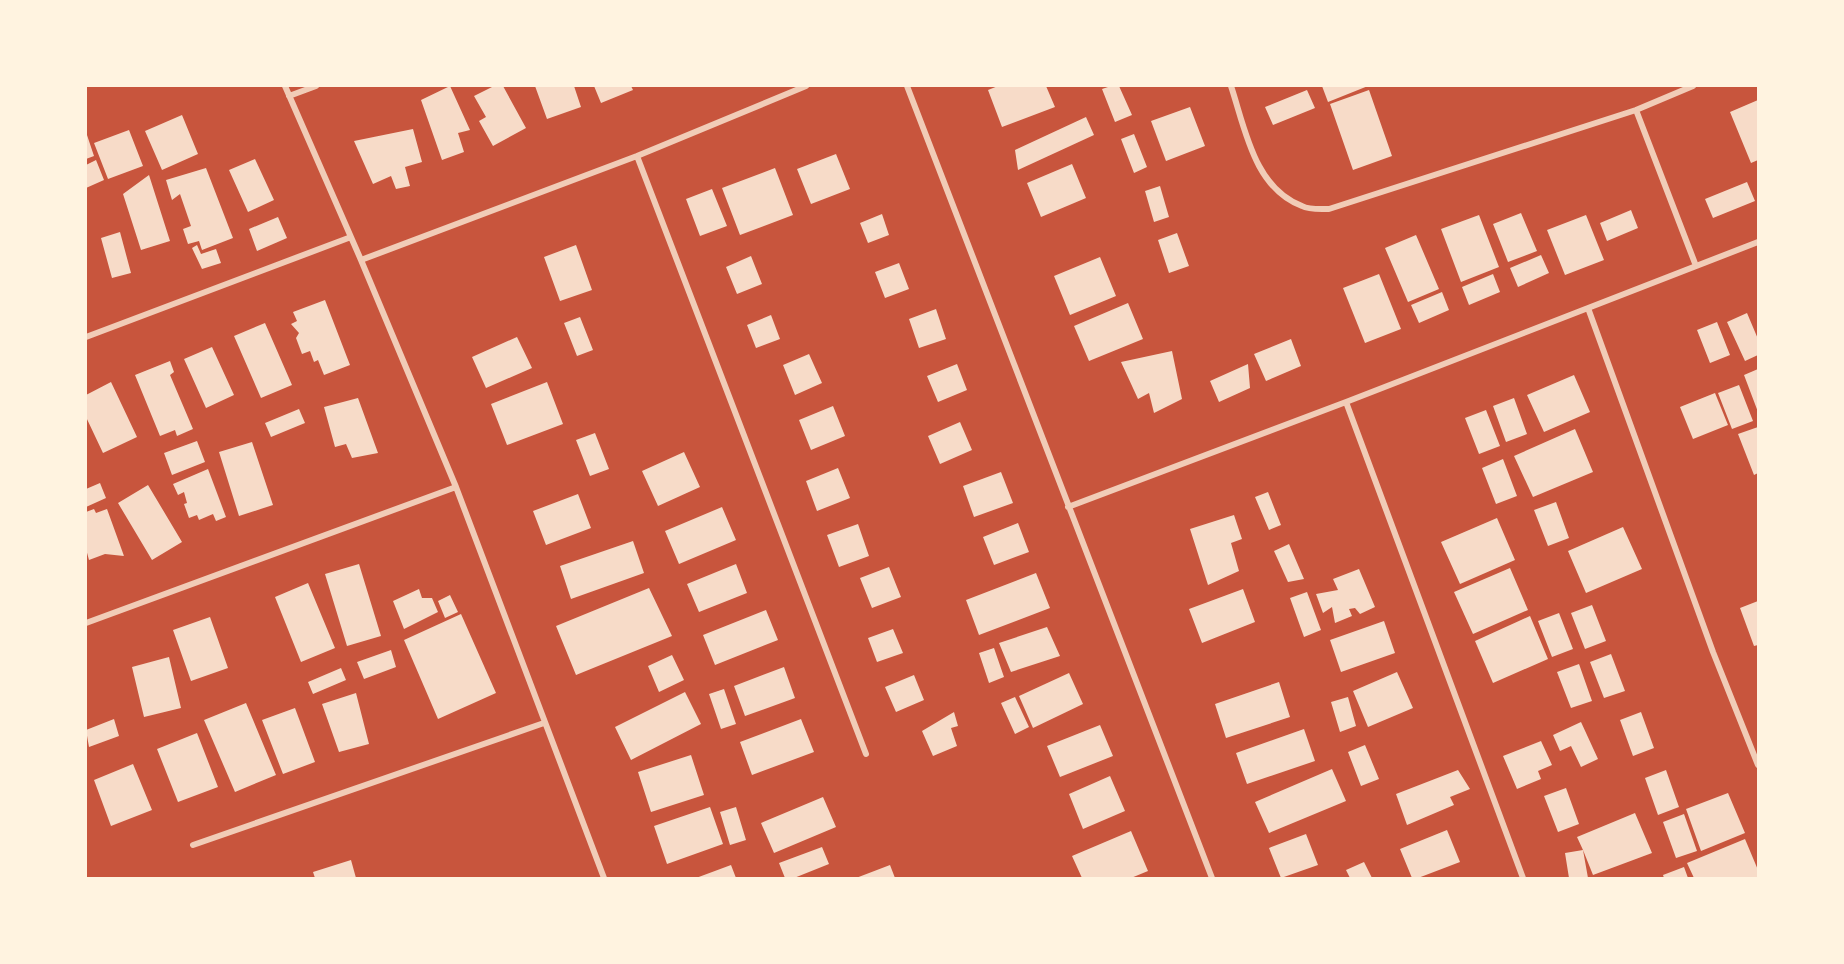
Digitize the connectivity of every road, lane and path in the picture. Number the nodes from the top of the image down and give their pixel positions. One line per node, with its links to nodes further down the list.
1 (285, 86): 7 (street)
2 (316, 86): 7 (street)
3 (806, 86): 9 (street)
4 (907, 86): 18 (street)
5 (1231, 86): 8 (street)
6 (1693, 86): 8 (street)
7 (289, 96): 10 (street)
8 (1636, 110): 13 (street)
9 (637, 156): 12 (street); 21 (street)
10 (351, 237): 12 (street); 15 (street)
11 (1758, 242): 13 (street)
12 (361, 260): 17 (street)
13 (1696, 266): 14 (street)
14 (1588, 308): 16 (street); 22 (street)
15 (86, 337)
16 (1346, 402): 18 (street); 26 (street)
17 (456, 487): 19 (street); 20 (street)
18 (1068, 507): 25 (street)
19 (86, 623)
20 (544, 723): 23 (street); 24 (street)
21 (866, 753)
22 (1758, 765)
23 (194, 845)
24 (604, 879)
25 (1212, 879)
26 (1523, 879)

